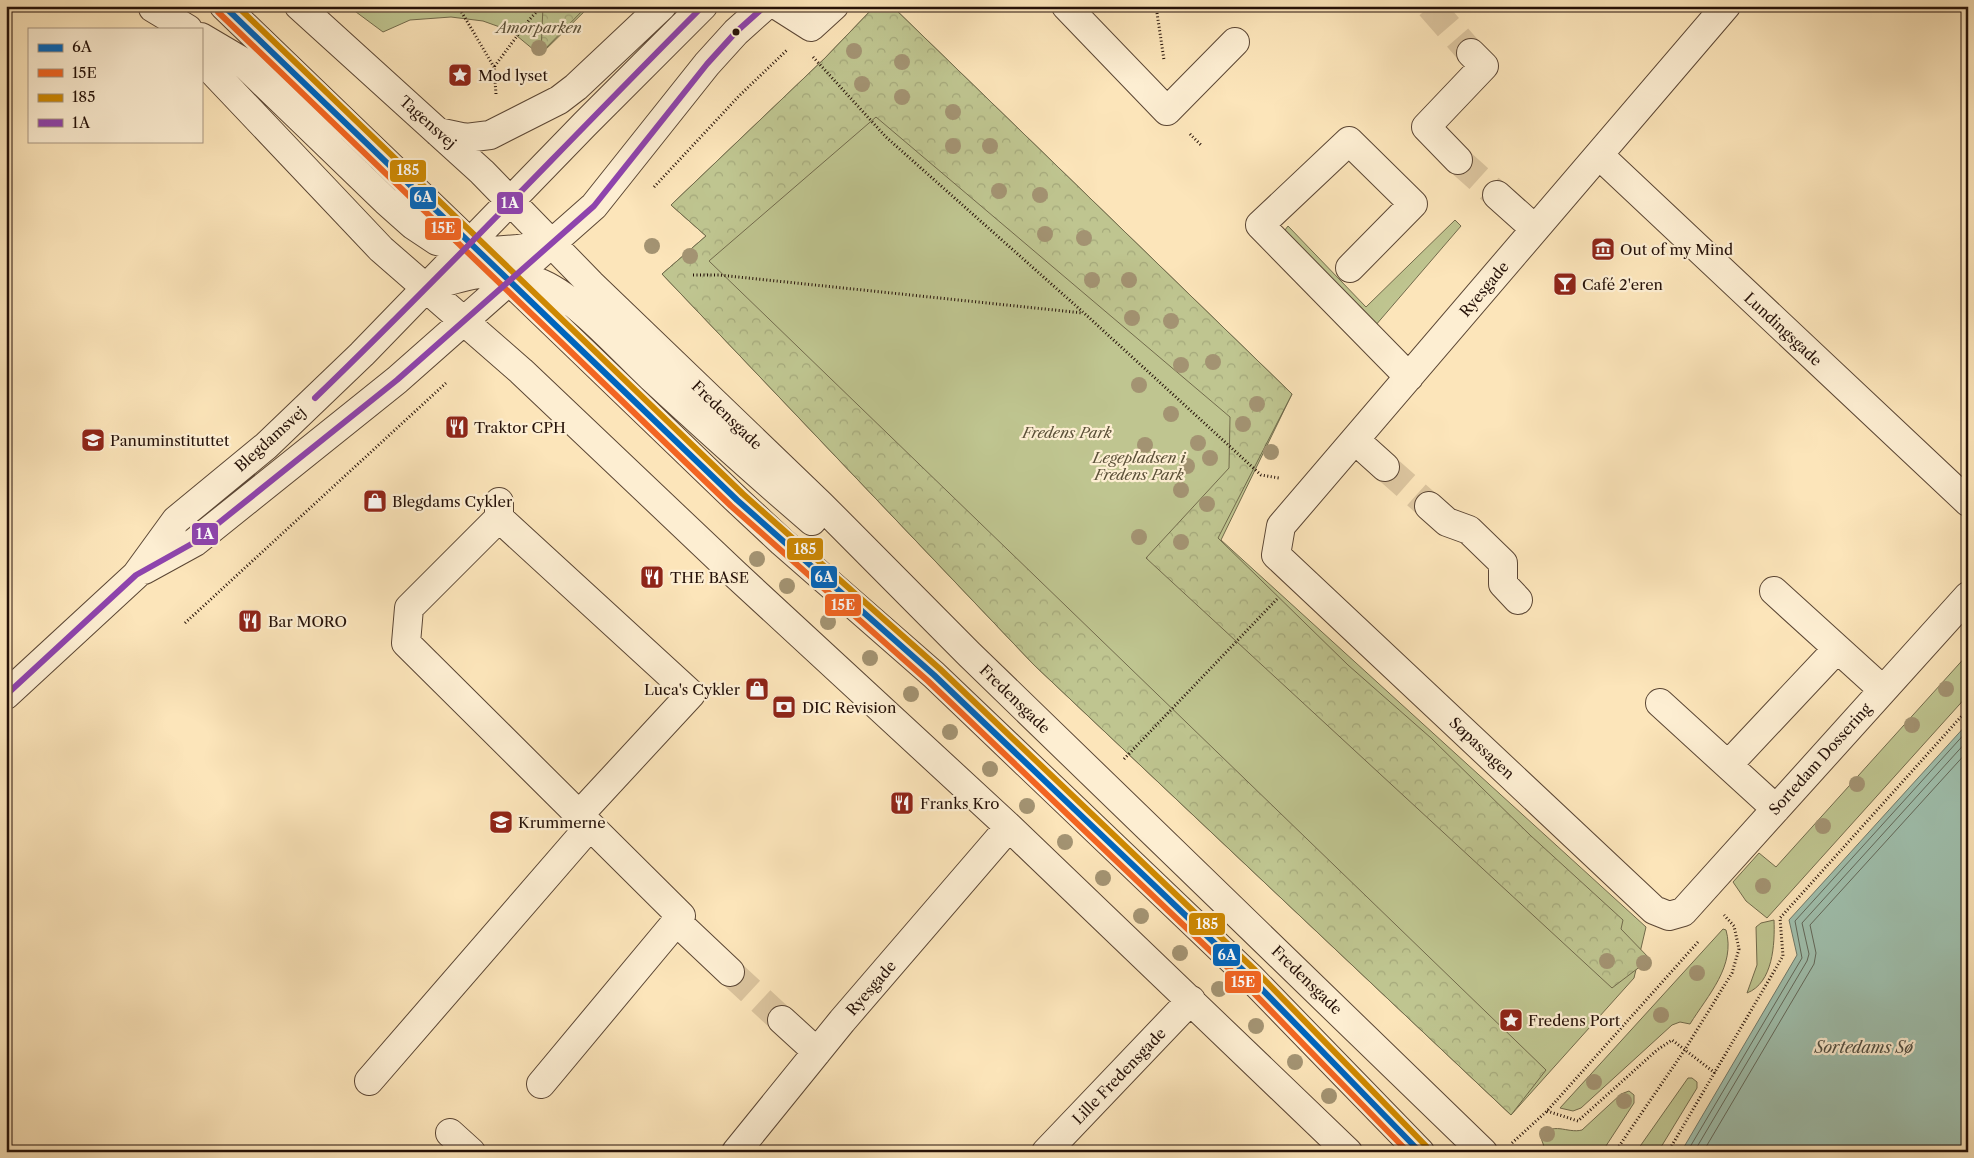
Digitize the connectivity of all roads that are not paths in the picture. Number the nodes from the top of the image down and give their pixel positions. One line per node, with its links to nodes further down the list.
1 (224, 6): 24 (street)
2 (299, 6): 17 (street, Tagensvej)
3 (662, 6): 17 (street)
4 (703, 6): 21 (street, Blegdamsvej)
5 (765, 6): 23 (street, Blegdamsvej)
6 (778, 6): 7 (street)
7 (834, 6)
8 (1066, 6): 14 (street)
9 (1726, 6): 18 (street, Ryesgade)
10 (152, 7): 11 (street); 12 (street)
11 (172, 28)
12 (186, 28)
13 (202, 38): 24 (street)
14 (1235, 42)
15 (1471, 53): 19 (street)
16 (202, 60): 27 (street)
17 (438, 132): 21 (street, Tagensvej)
18 (1598, 155): 22 (street, Ryesgade); 32 (street, Lundingsgade)
19 (1458, 160)
20 (1497, 195): 22 (street)
21 (511, 200): 23 (street, Tagensvej); 24 (street, Blegdamsvej)
22 (1535, 229): 29 (street, Ryesgade)
23 (552, 243): 24 (street); 26 (street, Blegdamsvej); 40 (street, Fredensgade)
24 (471, 249): 26 (street); 27 (street, Blegdamsvej)
25 (1350, 268): 29 (street)
26 (508, 276): 27 (street); 28 (street, Blegdamsvej); 40 (street); 62 (street)
27 (425, 290): 28 (street); 34 (street, Blegdamsvej)
28 (462, 321): 34 (street, Blegdamsvej); 47 (street)
29 (1409, 377): 30 (street, Ryesgade)
30 (1355, 440): 31 (street); 35 (street, Ryesgade)
31 (1385, 467)
32 (1968, 502)
33 (1429, 506): 38 (street)
34 (136, 575): 42 (street, Blegdamsvej)
35 (1299, 575): 48 (street, Søpassagen)
36 (1774, 591): 39 (street)
37 (1968, 596): 41 (street, Sortedam Dossering)
38 (1518, 600)
39 (1837, 649): 41 (street); 44 (street)
40 (969, 654): 57 (street, Fredensgade)
41 (1883, 690): 45 (street, Sortedam Dossering)
42 (6, 695)
43 (1660, 703): 44 (street)
44 (1728, 765): 45 (street)
45 (1776, 809): 48 (street, Sortedam Dossering)
46 (584, 821): 46 (street); 49 (street); 54 (street)
47 (1010, 827): 51 (street); 53 (street, Ryesgade)
48 (1669, 916)
49 (676, 921): 50 (street); 55 (street)
50 (730, 972)
51 (1191, 1000): 60 (street, Lille Fredensgade); 61 (street)
52 (782, 1020): 53 (street)
53 (817, 1052): 59 (street, Ryesgade)
54 (369, 1081)
55 (541, 1084)
56 (450, 1133): 58 (street)
57 (1496, 1149)
58 (472, 1152)
59 (736, 1152)
60 (1046, 1152)
61 (1348, 1152)
62 (1420, 1152)

